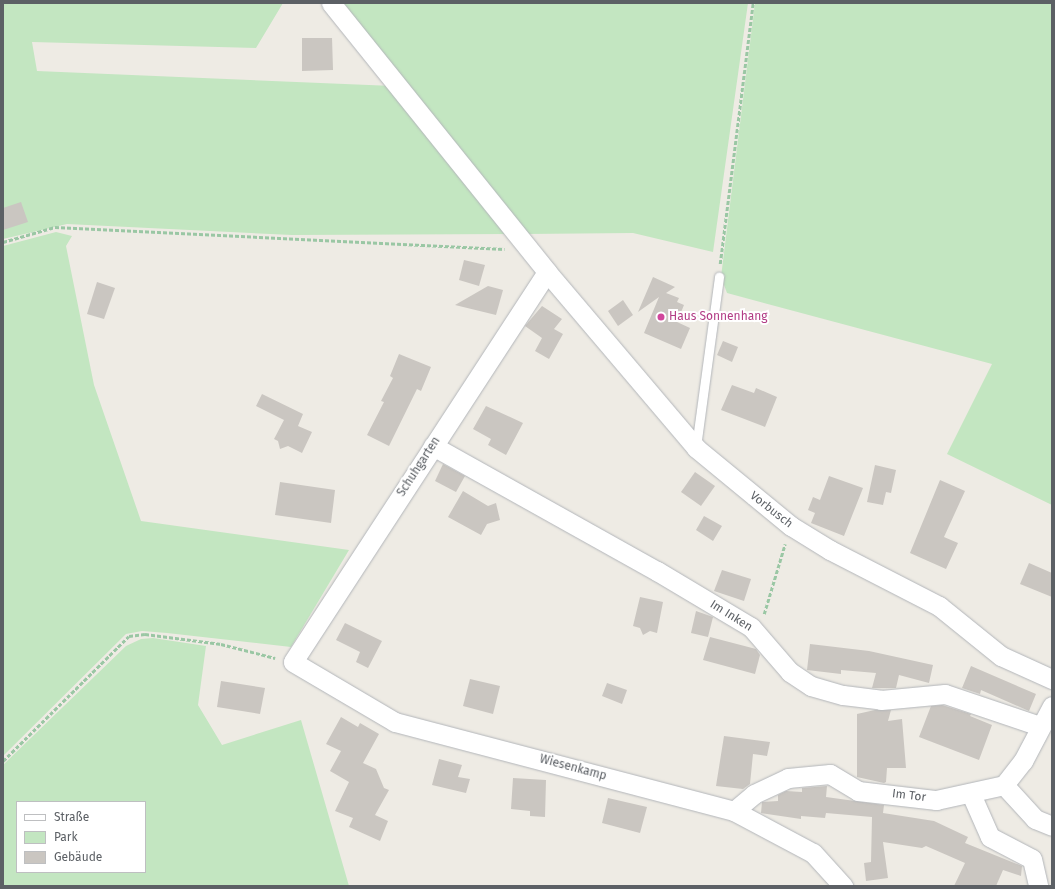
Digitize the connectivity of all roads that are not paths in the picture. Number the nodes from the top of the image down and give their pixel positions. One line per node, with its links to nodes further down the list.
1 (331, 3): 2 (street, Vorbusch)
2 (546, 272): 4 (street, Schuhgarten); 5 (street, Vorbusch)
3 (719, 277): 5 (lane)
4 (433, 446): 6 (street, Schuhgarten); 9 (street, Im Inken)
5 (696, 448): 7 (street, Vorbusch)
6 (293, 662): 12 (street, Wiesenkamp)
7 (1052, 679)
8 (1052, 706): 9 (street)
9 (1040, 726): 10 (street)
10 (1004, 785): 11 (street, Im Tor); 13 (street)
11 (971, 794): 12 (street, Im Tor); 15 (street)
12 (734, 811): 14 (street, Wiesenkamp)
13 (1052, 826)
14 (844, 886)
15 (1038, 886)

